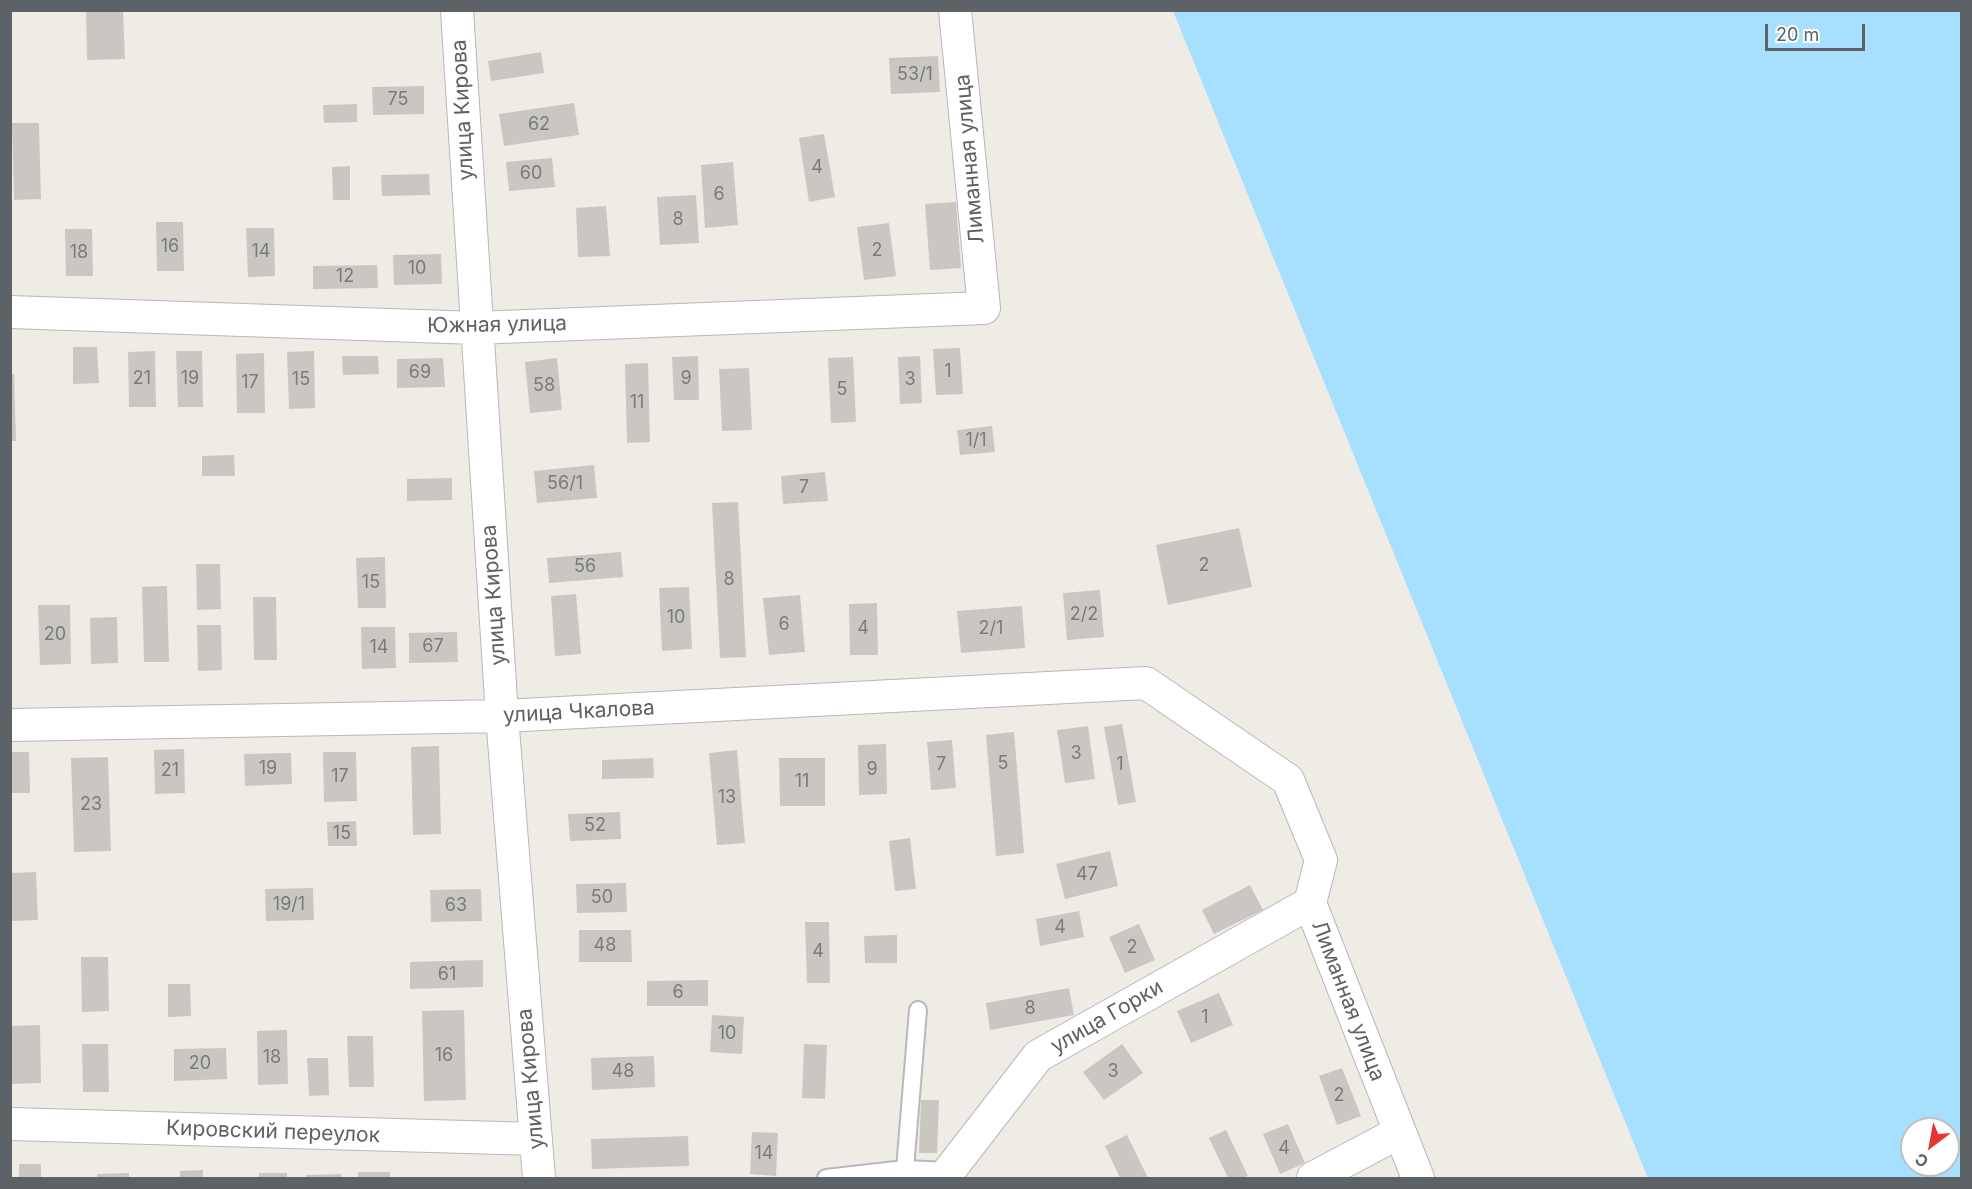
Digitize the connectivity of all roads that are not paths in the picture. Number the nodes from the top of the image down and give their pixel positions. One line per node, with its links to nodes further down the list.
1 (457, 10): 5 (street, улица Кирова)
2 (955, 10): 3 (street, Лиманная улица)
3 (984, 308): 5 (street, Южная улица)
4 (10, 312): 5 (street, Южная улица)
5 (476, 328): 7 (street, улица Кирова)
6 (1146, 683): 7 (street, улица Чкалова); 9 (street, Лиманная улица)
7 (502, 716): 8 (street, улица Чкалова); 13 (street, улица Кирова)
8 (10, 725)
9 (1310, 903): 12 (street, Лиманная улица); 15 (street, улица Горки)
10 (918, 1010): 14 (lane)
11 (10, 1124): 13 (street, Кировский переулок)
12 (1400, 1132): 18 (street); 19 (street, Лиманная улица)
13 (536, 1139): 16 (street, улица Кирова)
14 (905, 1169): 15 (lane); 17 (lane)
15 (948, 1175)
16 (540, 1179)
17 (826, 1179)
18 (1313, 1179)
19 (1418, 1179)

